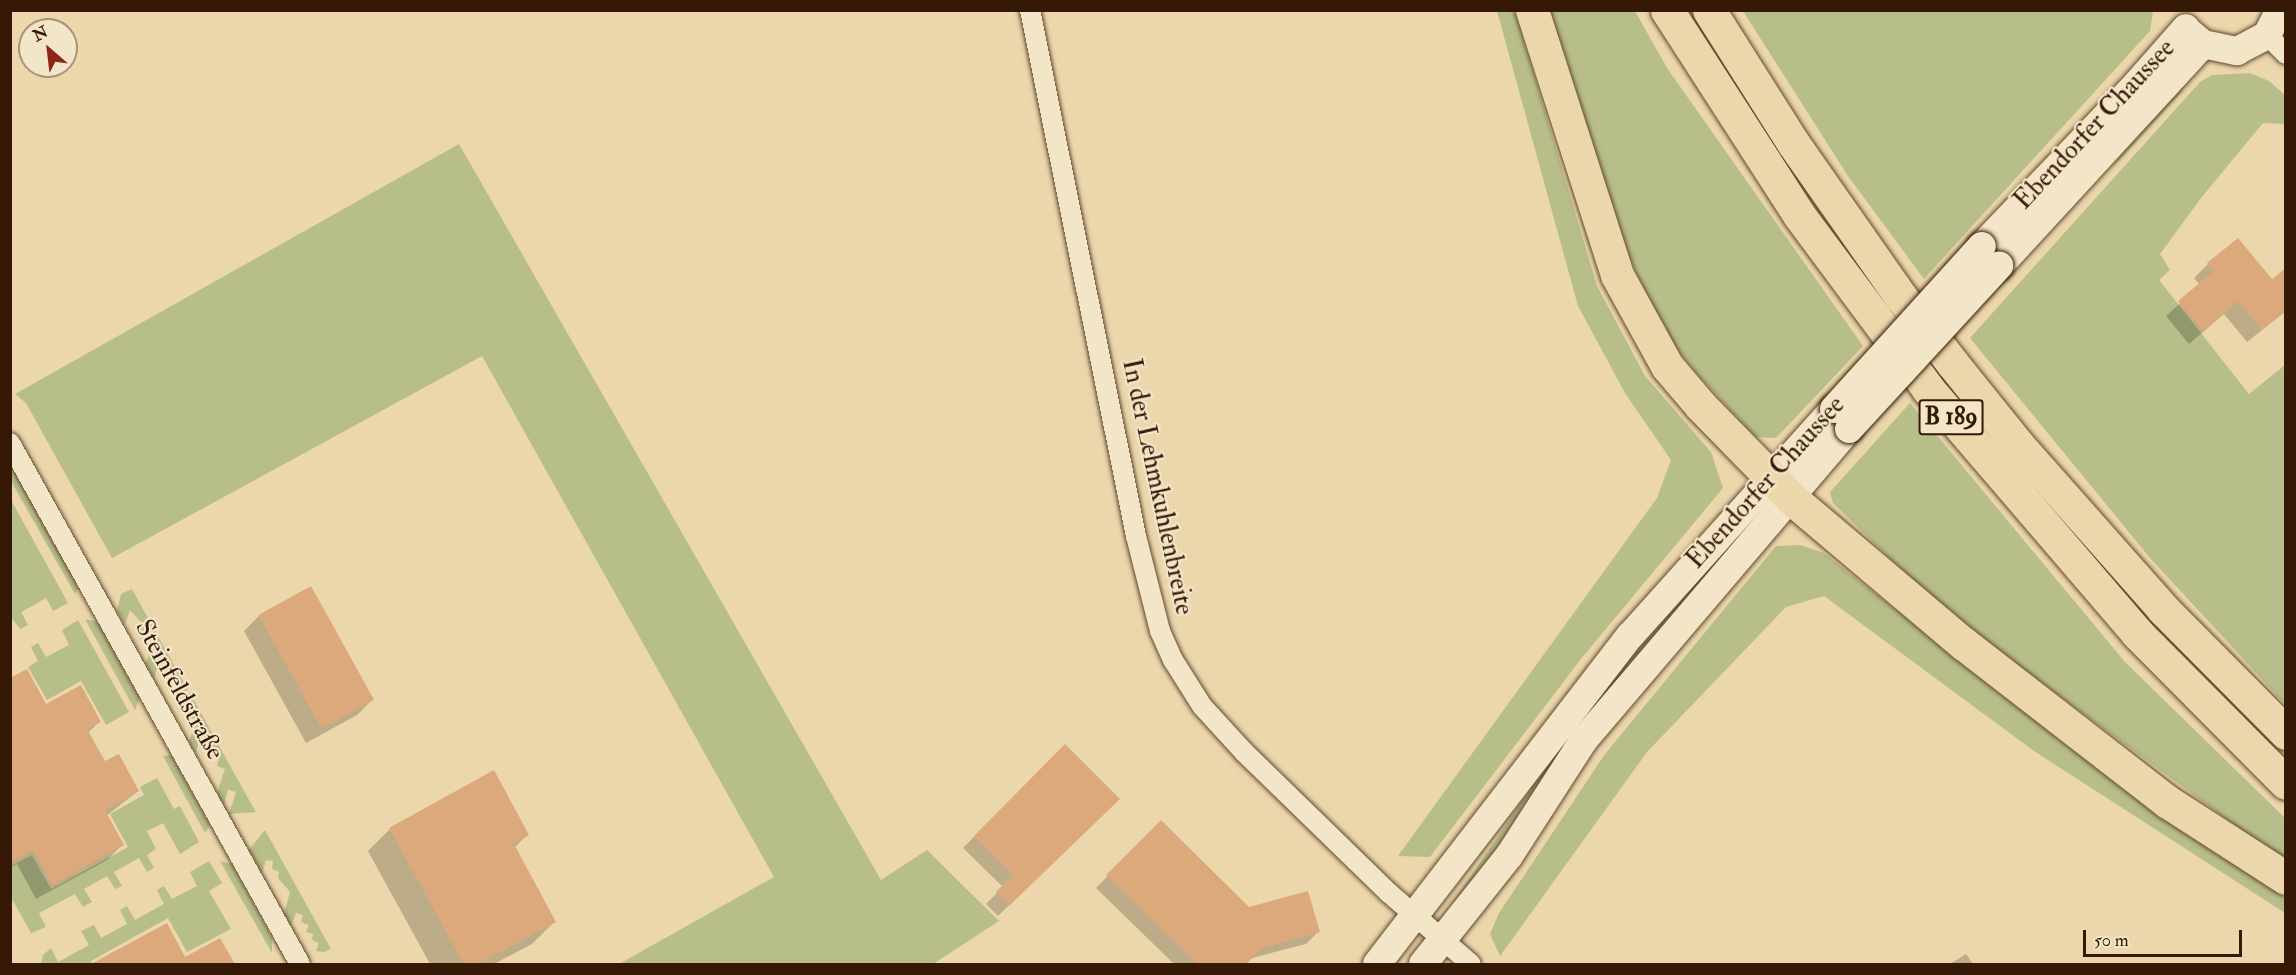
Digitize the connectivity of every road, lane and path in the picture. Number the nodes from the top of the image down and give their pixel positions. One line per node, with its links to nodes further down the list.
1 (1030, 10): 14 (street, In der Lehmkuhlenbreite)
2 (1532, 10): 10 (highway)
3 (1667, 10): 12 (highway, B 189)
4 (1709, 10): 8 (highway, B 189)
5 (1729, 10): 8 (highway)
6 (2189, 27): 7 (main road); 10 (main road, Ebendorfer Chaussee, bridge)
7 (2277, 33)
8 (1792, 143): 11 (highway, B 189)
9 (10, 443): 16 (street, Steinfeldstraße)
10 (1780, 489): 13 (highway); 14 (main road, Ebendorfer Chaussee); 15 (main road, Ebendorfer Chaussee)
11 (2286, 733)
12 (2286, 783)
13 (2286, 878)
14 (1414, 916): 15 (street, In der Lehmkuhlenbreite); 17 (main road, Ebendorfer Chaussee)
15 (1444, 941): 18 (main road, Ebendorfer Chaussee); 19 (street, In der Lehmkuhlenbreite)
16 (300, 964)
17 (1377, 964)
18 (1423, 964)
19 (1471, 964)

